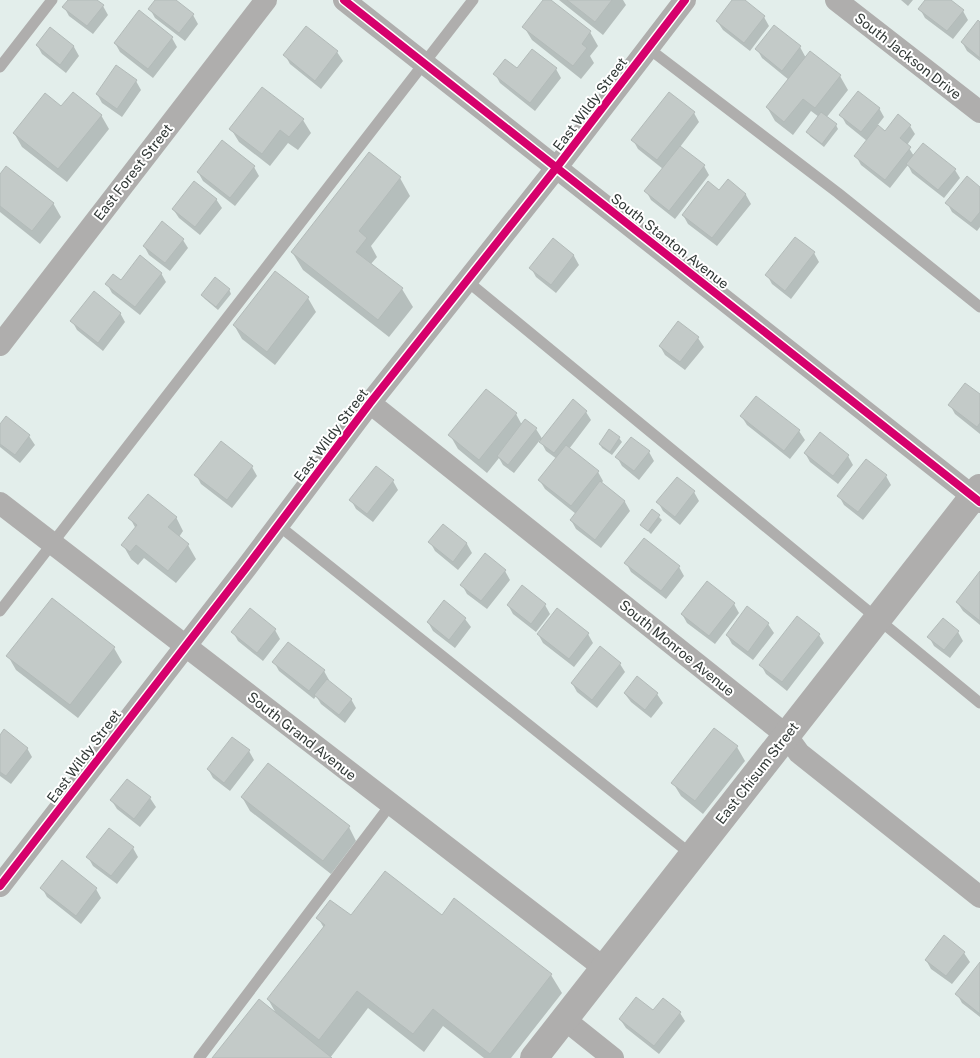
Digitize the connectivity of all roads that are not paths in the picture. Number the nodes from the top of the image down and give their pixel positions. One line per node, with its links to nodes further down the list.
1 (52, 0): 9 (lane)
2 (266, 0): 14 (street, East Forest Street)
3 (344, 0): 8 (street, South Stanton Avenue)
4 (473, 0): 8 (lane)
5 (685, 0): 7 (street, East Wildy Street)
6 (836, 0): 10 (street, South Jackson Drive)
7 (648, 48): 11 (street, East Wildy Street); 13 (lane)
8 (424, 63): 11 (street, South Stanton Avenue); 19 (lane)
9 (0, 68)
10 (980, 112)
11 (557, 167): 12 (street, East Wildy Street); 16 (street, South Stanton Avenue)
12 (467, 281): 15 (street, East Wildy Street); 21 (lane)
13 (980, 307)
14 (0, 344)
15 (370, 404): 18 (street, East Wildy Street); 24 (street, South Monroe Avenue)
16 (978, 496): 21 (street, East Chisum Street)
17 (0, 502): 19 (street, South Grand Avenue)
18 (278, 525): 22 (street, East Wildy Street); 26 (lane)
19 (52, 543): 20 (lane); 22 (street, South Grand Avenue)
20 (0, 611)
21 (878, 618): 23 (lane); 24 (street, East Chisum Street)
22 (185, 645): 25 (street, South Grand Avenue); 27 (street, East Wildy Street)
23 (980, 703)
24 (786, 735): 26 (street, East Chisum Street); 28 (street, South Monroe Avenue)
25 (391, 804): 29 (street, South Grand Avenue); 31 (lane)
26 (692, 855): 29 (street, East Chisum Street)
27 (0, 886)
28 (980, 897)
29 (604, 968): 30 (street, East Chisum Street)
30 (564, 1019): 32 (street, East Chisum Street); 33 (street)
31 (199, 1058)
32 (534, 1058)
33 (613, 1058)

